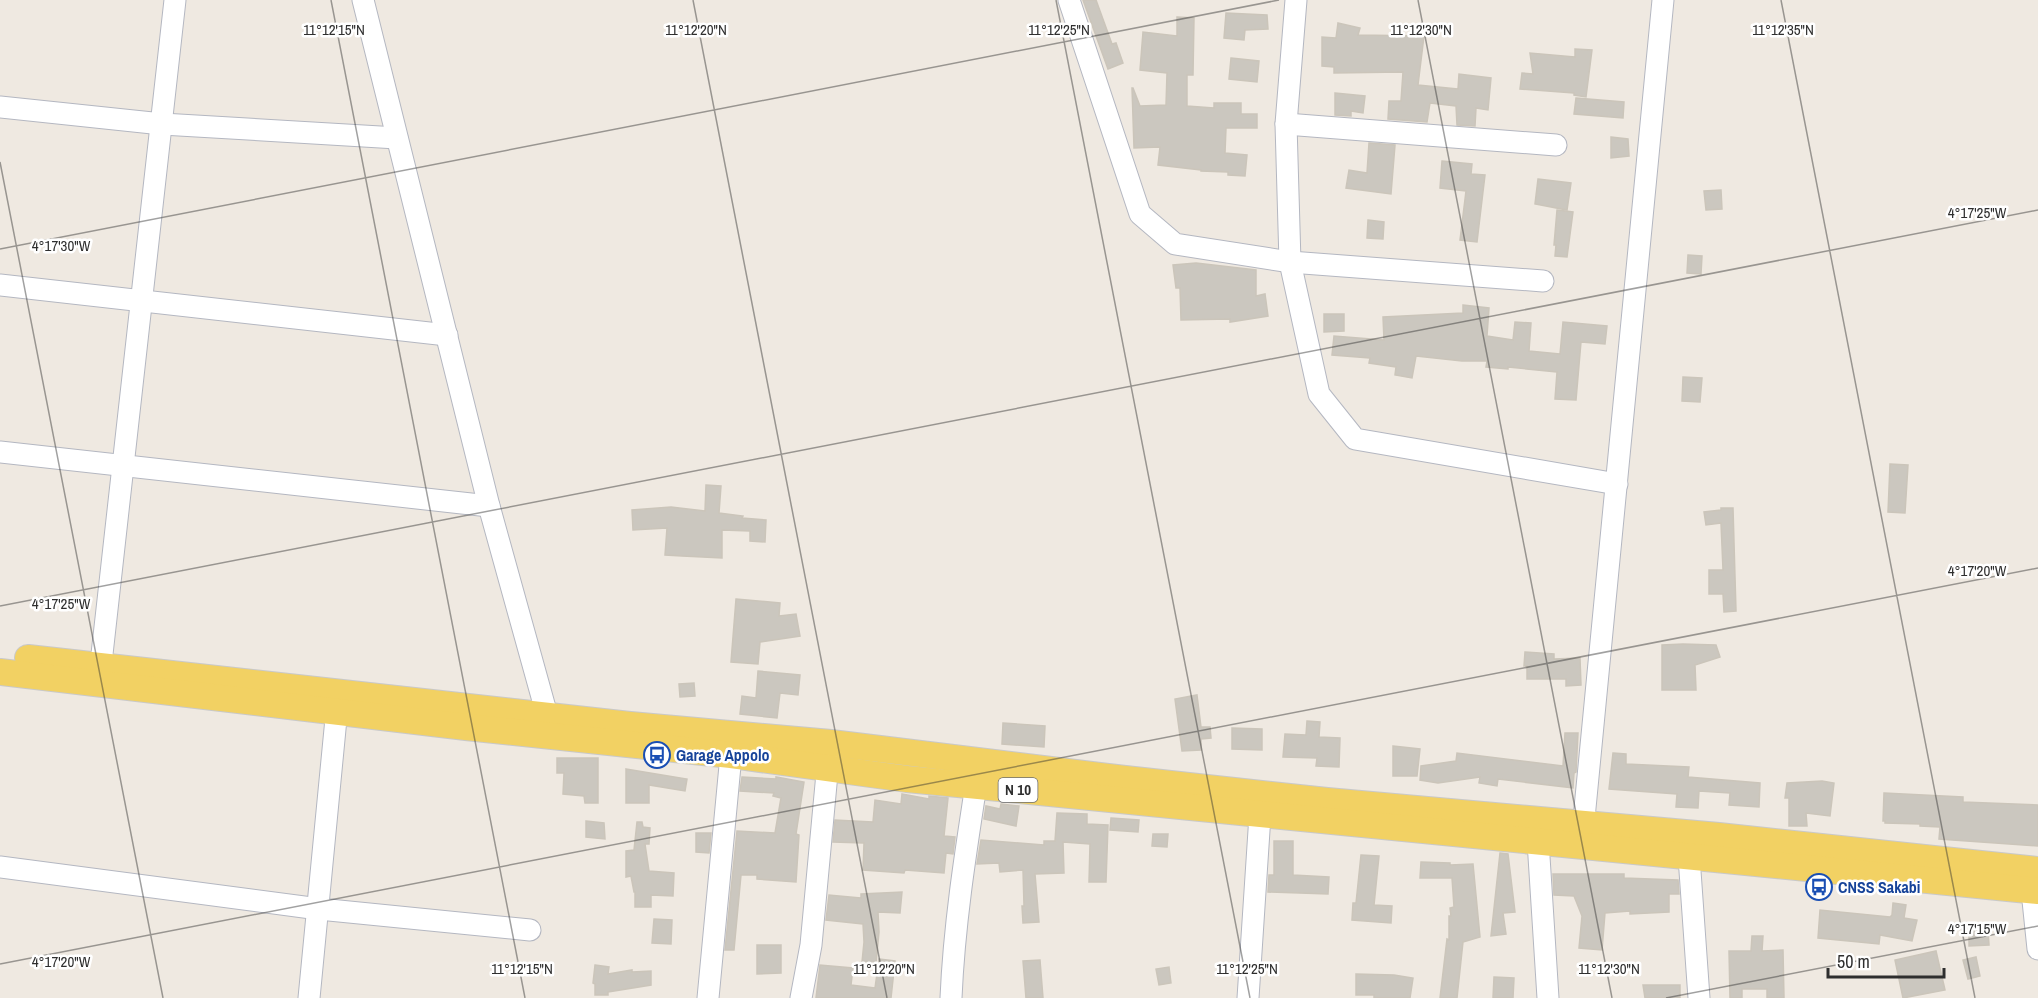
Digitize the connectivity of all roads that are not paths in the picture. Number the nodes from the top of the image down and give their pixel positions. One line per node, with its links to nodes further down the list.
1 (175, 0): 7 (street)
2 (363, 0): 9 (street)
3 (1069, 0): 11 (street)
4 (1296, 0): 8 (street)
5 (1663, 0): 18 (street)
6 (0, 107): 7 (street)
7 (162, 124): 9 (street); 14 (street)
8 (1286, 124): 10 (street); 11 (street)
9 (397, 138): 15 (street)
10 (1556, 145)
11 (1290, 262): 12 (street); 18 (street)
12 (1543, 281)
13 (0, 285): 14 (street)
14 (142, 301): 15 (street); 17 (street)
15 (447, 335): 19 (street)
16 (0, 452): 17 (street)
17 (124, 466): 19 (street); 22 (street)
18 (1617, 484): 29 (street)
19 (489, 506): 24 (street)
20 (0, 655): 22 (main road, N 10)
21 (0, 672): 22 (main road, N 10)
22 (100, 675): 23 (main road, N 10)
23 (337, 701): 24 (main road, N 10); 34 (street)
24 (547, 725): 25 (main road, N 10); 26 (main road, N 10)
25 (731, 755): 26 (main road, N 10); 38 (street)
26 (829, 755): 27 (main road, N 10); 28 (main road, N 10); 39 (street)
27 (976, 785): 28 (main road, N 10); 40 (street)
28 (1261, 804): 29 (main road, N 10); 30 (main road, N 10); 41 (street)
29 (1583, 836): 30 (main road, N 10); 31 (main road, N 10); 33 (main road, N 10)
30 (1539, 841): 42 (street)
31 (1689, 857): 33 (main road, N 10); 43 (street)
32 (0, 867): 34 (street)
33 (2036, 884): 36 (street)
34 (319, 909): 35 (street); 37 (street)
35 (530, 930)
36 (2038, 949)
37 (309, 998)
38 (708, 998)
39 (801, 998)
40 (951, 998)
41 (1248, 998)
42 (1548, 998)
43 (1699, 998)

